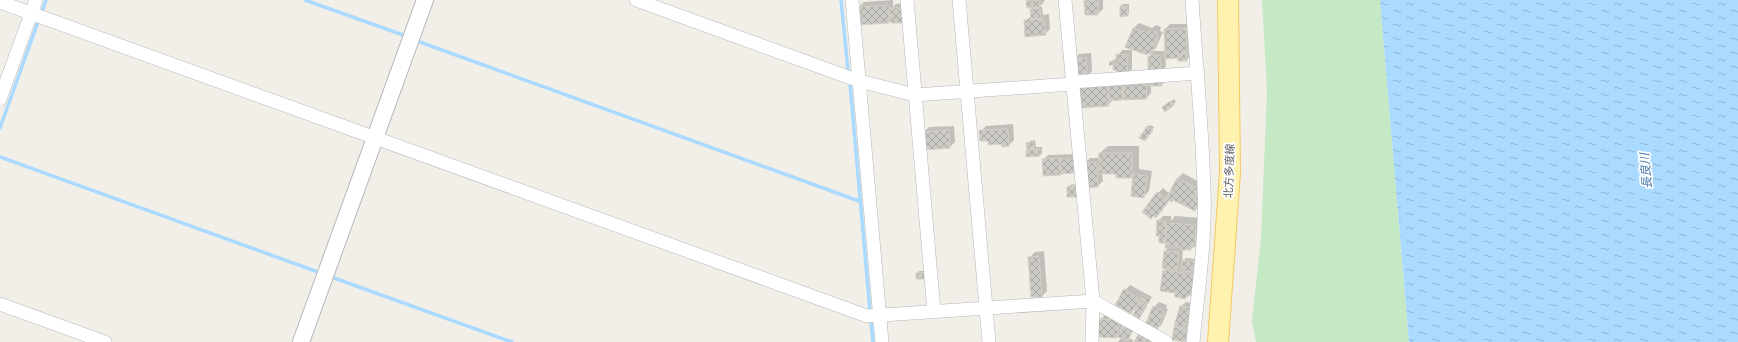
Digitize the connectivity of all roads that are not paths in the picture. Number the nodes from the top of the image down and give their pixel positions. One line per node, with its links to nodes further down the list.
1 (36, 0): 11 (street)
2 (425, 0): 18 (street)
3 (636, 0): 13 (street)
4 (852, 0): 13 (street)
5 (907, 0): 16 (street)
6 (959, 0): 15 (street)
7 (1065, 0): 14 (street)
8 (1192, 0): 12 (street)
9 (1228, 0): 31 (main road, 北方多度線)
10 (0, 2): 11 (street)
11 (31, 13): 17 (street); 18 (street)
12 (1198, 73): 14 (street); 30 (street)
13 (859, 81): 16 (street); 23 (street)
14 (1072, 83): 15 (street); 19 (street)
15 (966, 91): 16 (street); 21 (street)
16 (915, 95): 22 (street)
17 (0, 99)
18 (375, 138): 23 (street); 25 (street)
19 (1093, 301): 21 (street); 28 (street); 29 (street)
20 (0, 304): 24 (street)
21 (986, 308): 22 (street); 27 (street)
22 (934, 312): 23 (street)
23 (880, 316): 26 (street)
24 (106, 342)
25 (301, 342)
26 (882, 342)
27 (989, 342)
28 (1092, 342)
29 (1166, 342)
30 (1193, 342)
31 (1218, 342)

